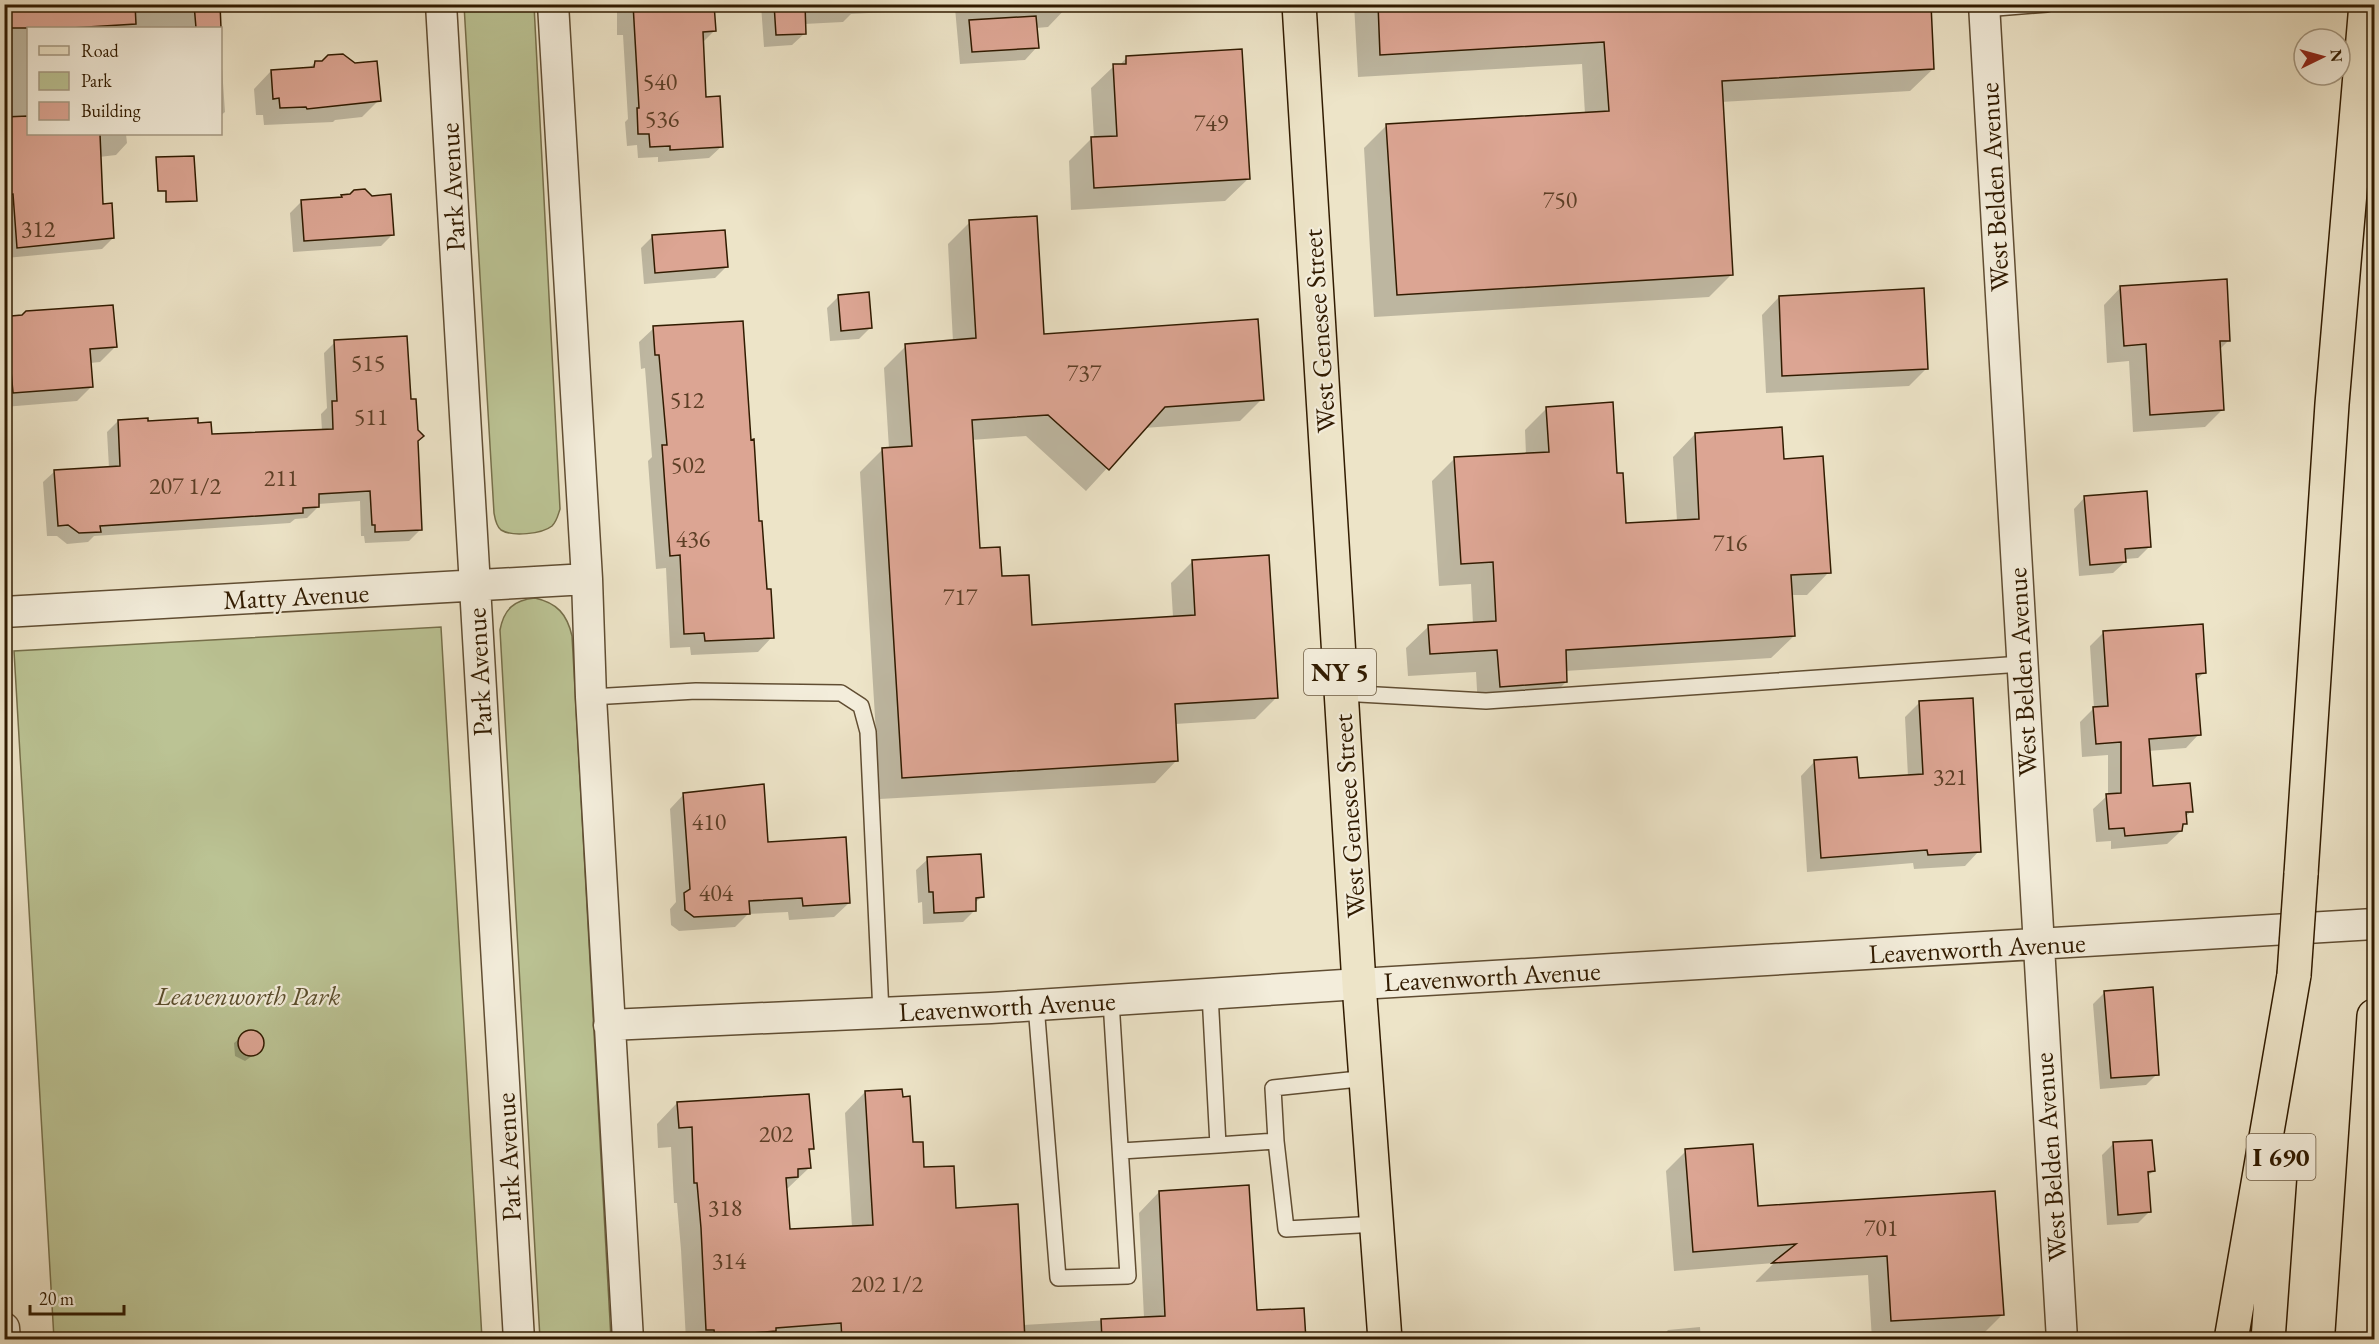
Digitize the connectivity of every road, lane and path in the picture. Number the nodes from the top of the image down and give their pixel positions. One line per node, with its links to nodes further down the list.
1 (441, 4): 8 (street, Park Avenue)
2 (553, 4): 7 (street)
3 (1299, 4): 11 (main road, West Genesee Street / NY 5)
4 (2047, 4): 6 (lane)
5 (2366, 4): 15 (main road, I 690, bridge)
6 (1984, 7): 10 (street, West Belden Avenue)
7 (587, 579): 8 (street, Matty Avenue); 12 (street)
8 (474, 585): 9 (street, Matty Avenue); 31 (street, Park Avenue)
9 (4, 612)
10 (2022, 664): 11 (lane); 14 (street, West Belden Avenue)
11 (1341, 693): 16 (main road, West Genesee Street / NY 5)
12 (591, 697): 20 (lane); 22 (street)
13 (2374, 924): 14 (street, Leavenworth Avenue)
14 (2037, 945): 16 (street, Leavenworth Avenue); 34 (street, West Belden Avenue)
15 (2294, 975): 35 (main road); 36 (main road, I 690)
16 (1359, 984): 17 (street, Leavenworth Avenue); 23 (main road, West Genesee Street / NY 5)
17 (1210, 994): 18 (street, Leavenworth Avenue); 25 (lane)
18 (1111, 1001): 19 (street, Leavenworth Avenue); 26 (lane)
19 (1036, 1005): 20 (street, Leavenworth Avenue); 26 (lane)
20 (881, 1013): 22 (street, Leavenworth Avenue)
21 (2374, 1016): 29 (main road)
22 (609, 1025): 32 (street)
23 (1368, 1078): 24 (lane); 27 (main road, West Genesee Street / NY 5)
24 (1276, 1141): 25 (lane); 27 (lane)
25 (1218, 1144): 26 (lane)
26 (1120, 1151)
27 (1377, 1224): 33 (main road, West Genesee Street / NY 5)
28 (4, 1328): 30 (street)
29 (2352, 1329)
30 (5, 1340)
31 (519, 1340)
32 (628, 1340)
33 (1385, 1340)
34 (2062, 1340)
35 (2231, 1340)
36 (2268, 1340)

